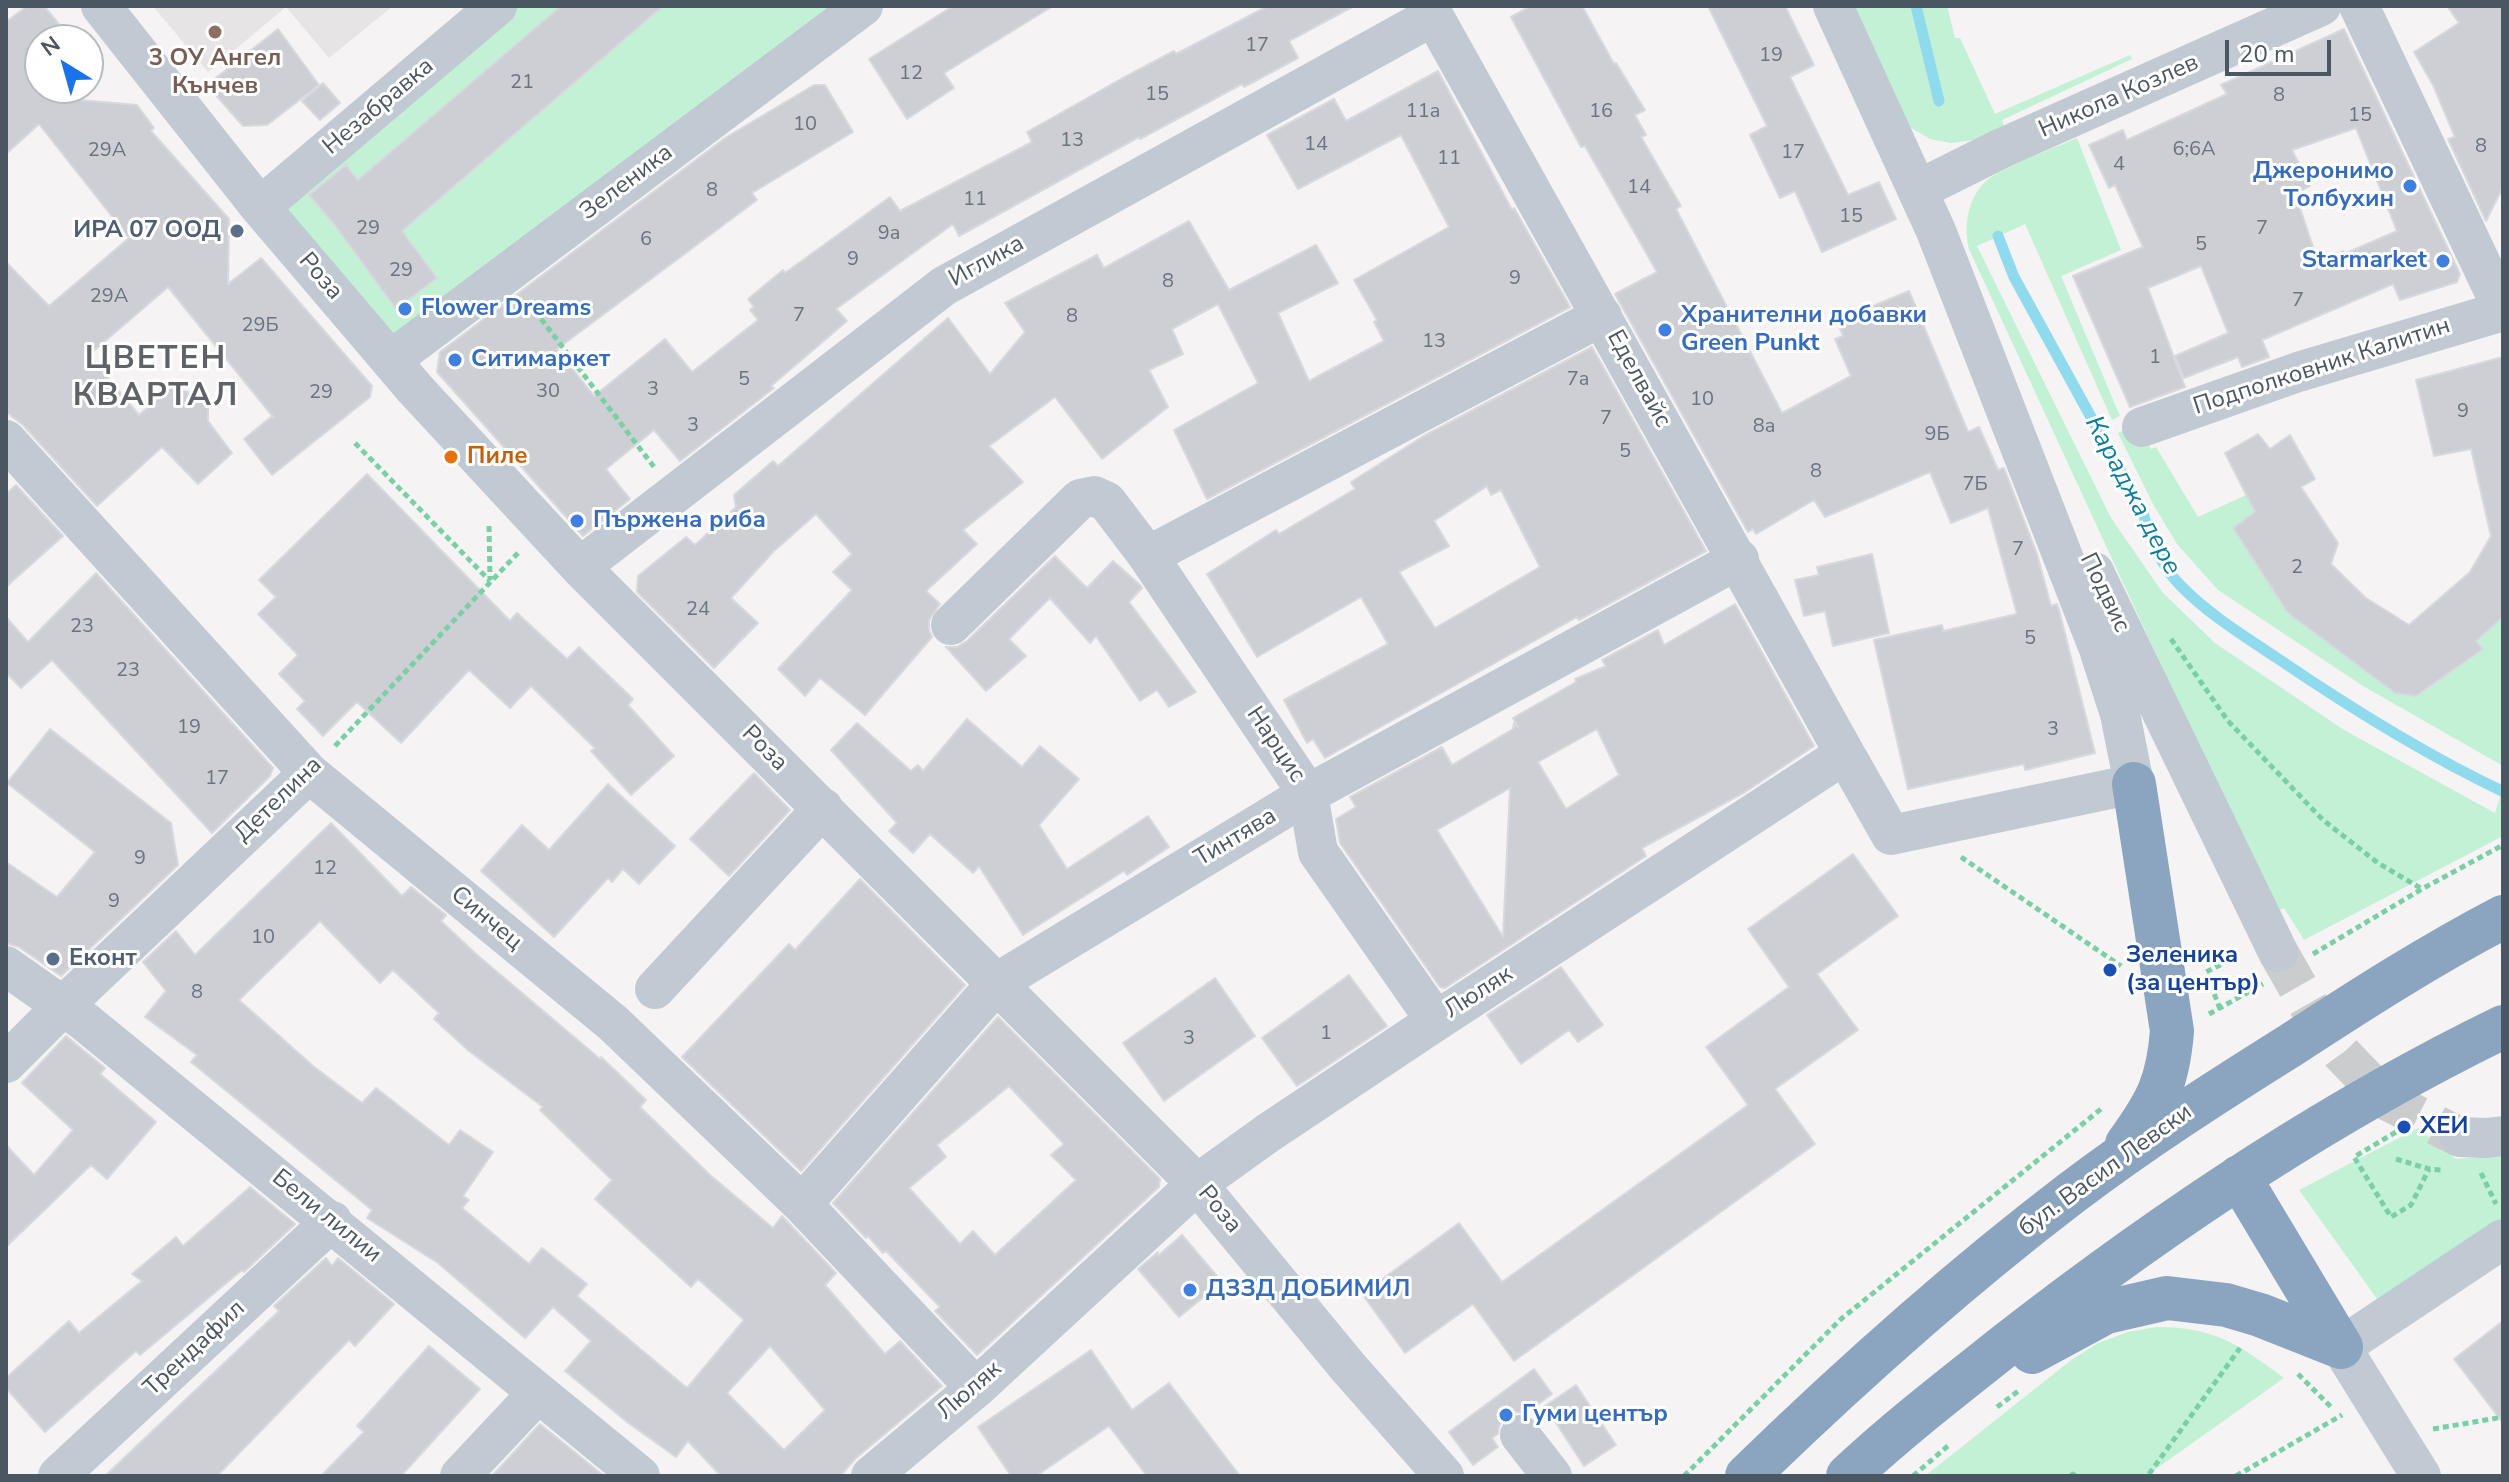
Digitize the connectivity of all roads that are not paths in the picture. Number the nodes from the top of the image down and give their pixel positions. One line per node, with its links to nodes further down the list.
1 (101, 6): 9 (street, Роза)
2 (497, 6): 9 (street, Незабравка)
3 (863, 6): 13 (street, Зеленика)
4 (1833, 6): 8 (street, Подвис)
5 (2321, 6): 8 (street, Никола Козлев)
6 (2359, 6): 11 (street)
7 (1430, 11): 12 (street, Еделвайс); 18 (street, Иглика)
8 (1931, 183): 10 (street, Подвис)
9 (260, 207): 13 (street, Роза)
10 (1936, 231): 22 (street, Подвис); 26 (street, Подвис)
11 (2503, 311): 14 (street, Подполковник Калитин)
12 (1602, 316): 16 (street); 17 (street, Еделвайс)
13 (391, 360): 18 (street, Роза)
14 (2142, 427)
15 (6, 440): 21 (street, Синчец)
16 (1148, 556): 19 (street, Нарцис); 23 (street, Нарцис)
17 (1739, 559): 20 (street, Еделвайс); 23 (street, Тинтява)
18 (580, 567): 24 (street, Роза)
19 (951, 625)
20 (1845, 754): 22 (street); 31 (street, Люляк)
21 (309, 773): 30 (street, Детелина); 39 (street, Синчец)
22 (2134, 784): 36 (highway)
23 (1308, 794): 28 (street, Тинтява); 31 (street, Нарцис)
24 (823, 808): 28 (street, Роза); 29 (street)
25 (2503, 917): 36 (highway, бул. Васил Левски)
26 (2285, 963)
27 (6, 966): 30 (street, Бели лилии)
28 (998, 982): 38 (street, Роза); 39 (street, Тинтява)
29 (655, 989)
30 (64, 1005): 33 (street, Детелина); 40 (street, Бели лилии)
31 (1436, 1021): 38 (street, Люляк)
32 (2503, 1027): 37 (highway)
33 (6, 1063)
34 (2503, 1136): 35 (street)
35 (2460, 1137)
36 (2111, 1165): 53 (highway, бул. Васил Левски)
37 (2239, 1177): 42 (highway); 45 (highway)
38 (1197, 1184): 43 (street, Люляк); 51 (street, Роза)
39 (802, 1204): 43 (street, Синчец)
40 (332, 1221): 44 (street, Бели лилии); 48 (street, Трендафил)
41 (2500, 1223): 42 (street)
42 (2341, 1347): 45 (highway); 55 (street)
43 (976, 1388): 47 (street, Люляк)
44 (537, 1394): 49 (street); 50 (street, Бели лилии)
45 (1927, 1407): 54 (highway)
46 (1520, 1435): 52 (street)
47 (895, 1468)
48 (58, 1476)
49 (460, 1476)
50 (640, 1476)
51 (1444, 1476)
52 (1552, 1476)
53 (1747, 1476)
54 (1848, 1476)
55 (2421, 1476)

